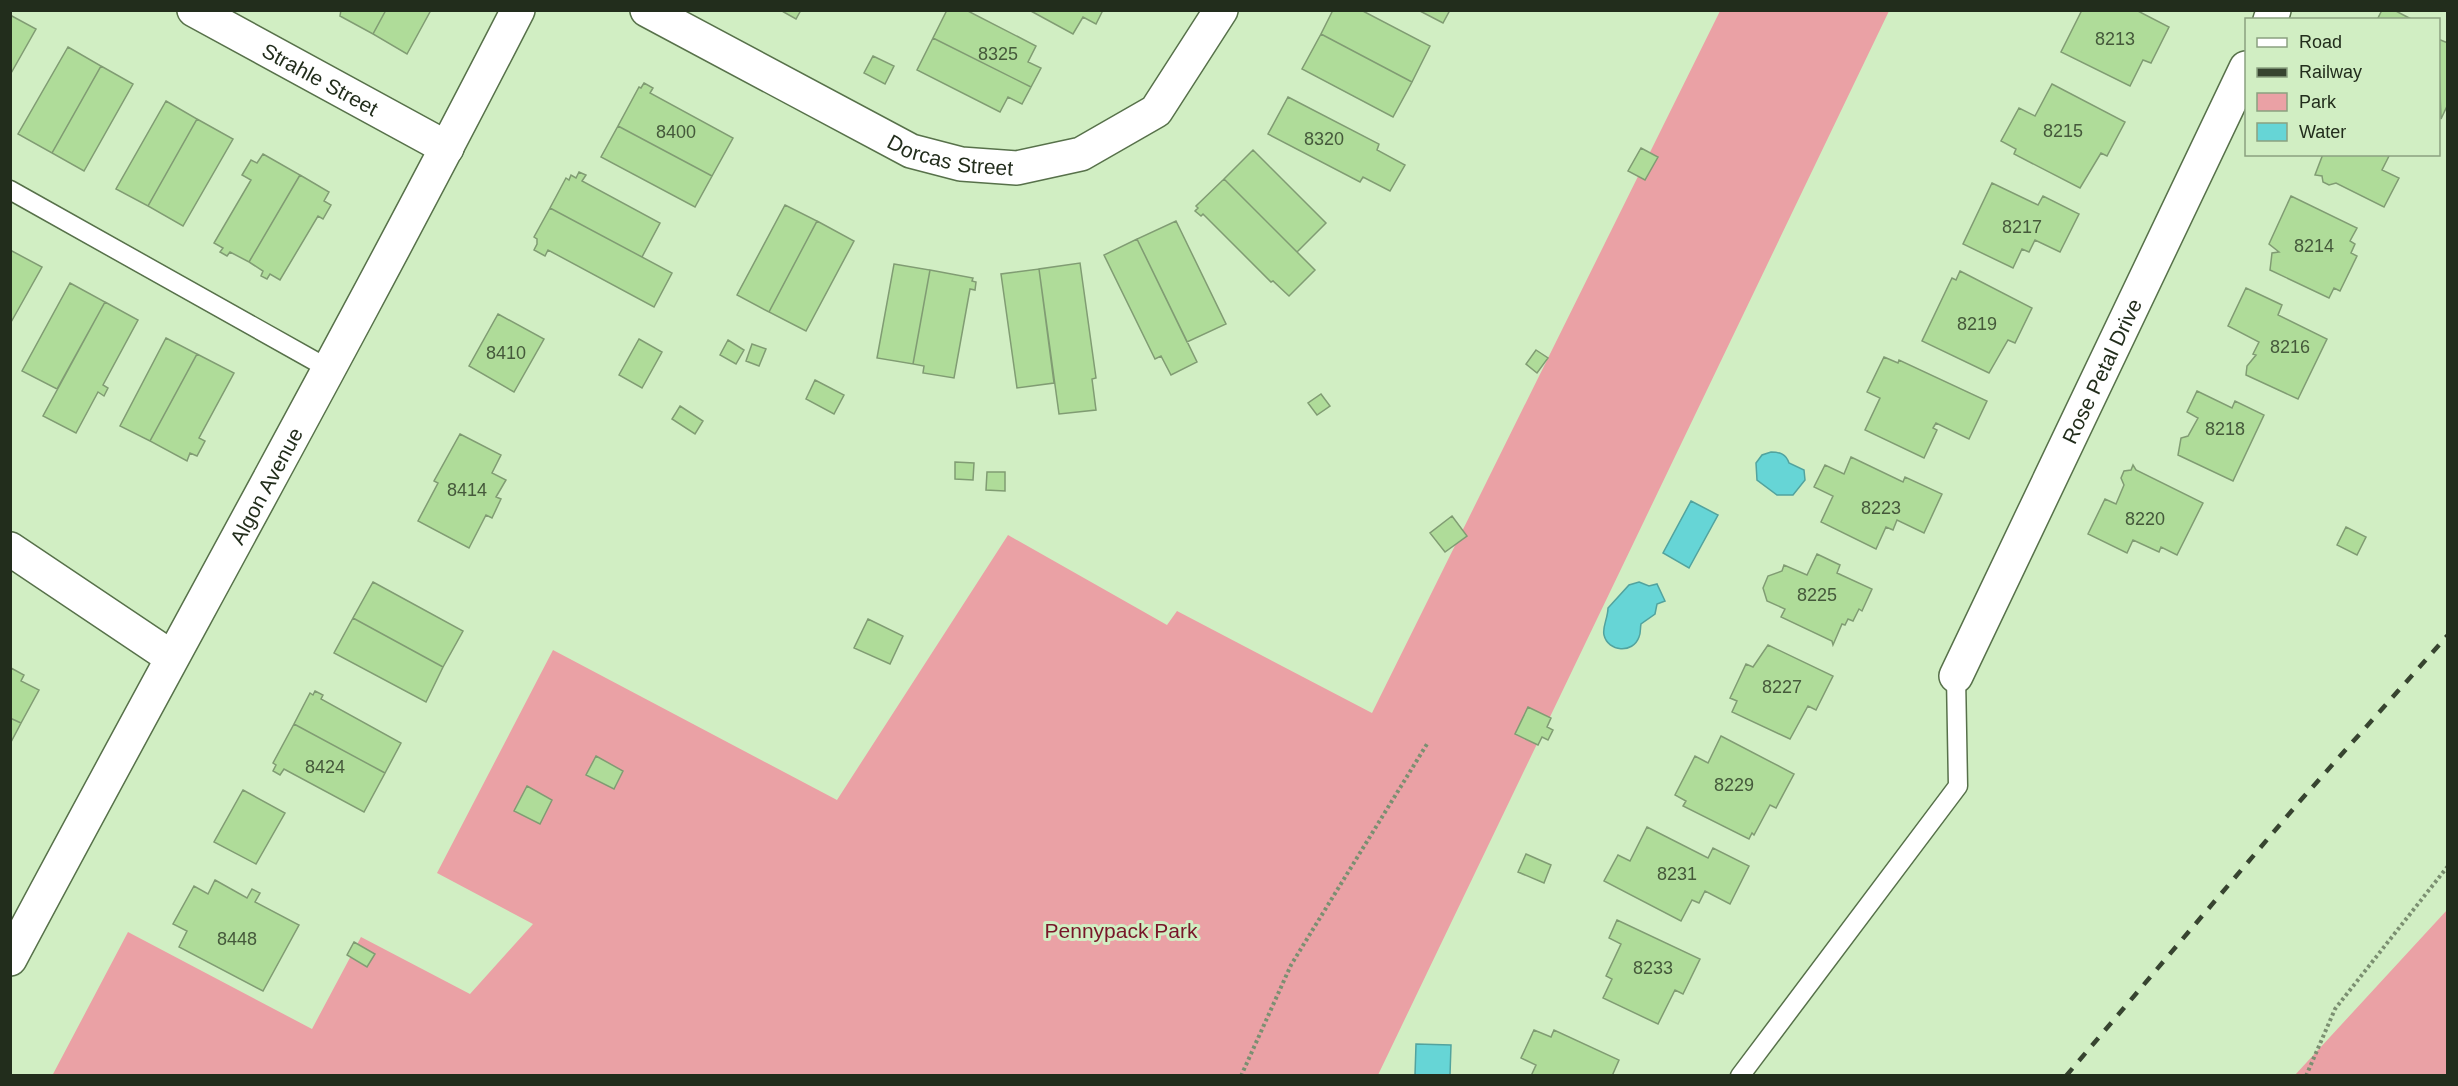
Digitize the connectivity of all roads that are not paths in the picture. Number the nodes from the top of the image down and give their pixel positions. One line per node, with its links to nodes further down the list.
1 (194, 10): 6 (street, Strahle Street)
2 (518, 10): 6 (street, Algon Avenue)
3 (647, 10): 4 (street, Dorcas Street)
4 (1221, 10)
5 (2245, 72): 11 (street, Rose Petal Drive)
6 (447, 148): 8 (street, Algon Avenue)
7 (10, 190): 8 (lane)
8 (329, 369): 10 (street, Algon Avenue)
9 (10, 549): 10 (street)
10 (171, 657): 12 (street, Algon Avenue)
11 (1956, 676): 13 (lane)
12 (10, 959)
13 (1740, 1076)

